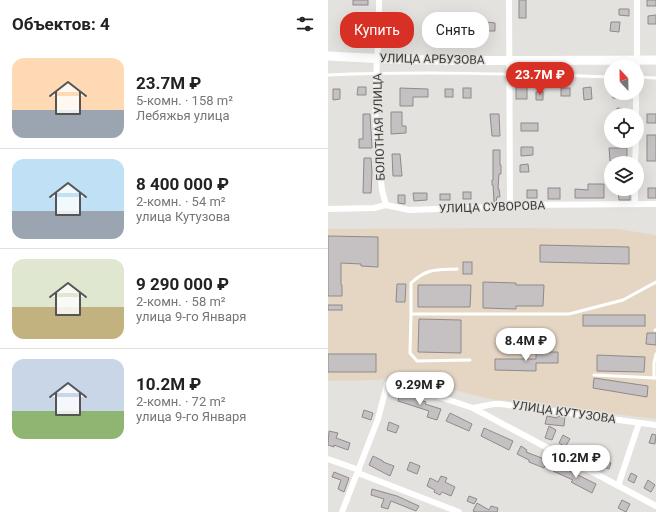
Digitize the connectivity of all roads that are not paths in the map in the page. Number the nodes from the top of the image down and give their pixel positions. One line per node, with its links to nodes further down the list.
1 (379, 0): 5 (street, БОЛОТНАЯ УЛИЦА)
2 (510, 0): 6 (street)
3 (637, 0): 7 (street)
4 (328, 56): 5 (street, УЛИЦА АРБУЗОВА)
5 (376, 58): 6 (street, УЛИЦА АРБУЗОВА); 11 (street, БОЛОТНАЯ УЛИЦА)
6 (510, 60): 9 (street, УЛИЦА АРБУЗОВА); 12 (street)
7 (637, 60)
8 (656, 60): 10 (street, УЛИЦА АРБУЗОВА)
9 (604, 63)
10 (644, 63)
11 (376, 73): 12 (lane); 13 (lane); 20 (street, БОЛОТНАЯ УЛИЦА)
12 (510, 74): 14 (lane); 21 (street)
13 (328, 75)
14 (604, 77)
15 (644, 77): 16 (lane)
16 (656, 78)
17 (635, 196): 18 (street)
18 (635, 204): 19 (street, УЛИЦА СУВОРОВА); 21 (street, УЛИЦА СУВОРОВА)
19 (656, 204)
20 (386, 205): 21 (street, УЛИЦА СУВОРОВА); 22 (street, УЛИЦА СУВОРОВА)
21 (510, 205)
22 (328, 209)
23 (457, 269): 25 (lane)
24 (656, 282): 25 (lane)
25 (411, 314): 27 (lane)
26 (656, 354): 29 (lane)
27 (470, 360)
28 (594, 375): 29 (lane)
29 (655, 378)
30 (473, 408): 31 (street, УЛИЦА КУТУЗОВА); 34 (street); 35 (street)
31 (639, 423): 32 (street, УЛИЦА КУТУЗОВА); 35 (street)
32 (656, 425)
33 (328, 459): 34 (street)
34 (358, 471): 37 (street); 38 (street)
35 (618, 486): 36 (street)
36 (656, 506)
37 (342, 512)
38 (459, 512)

